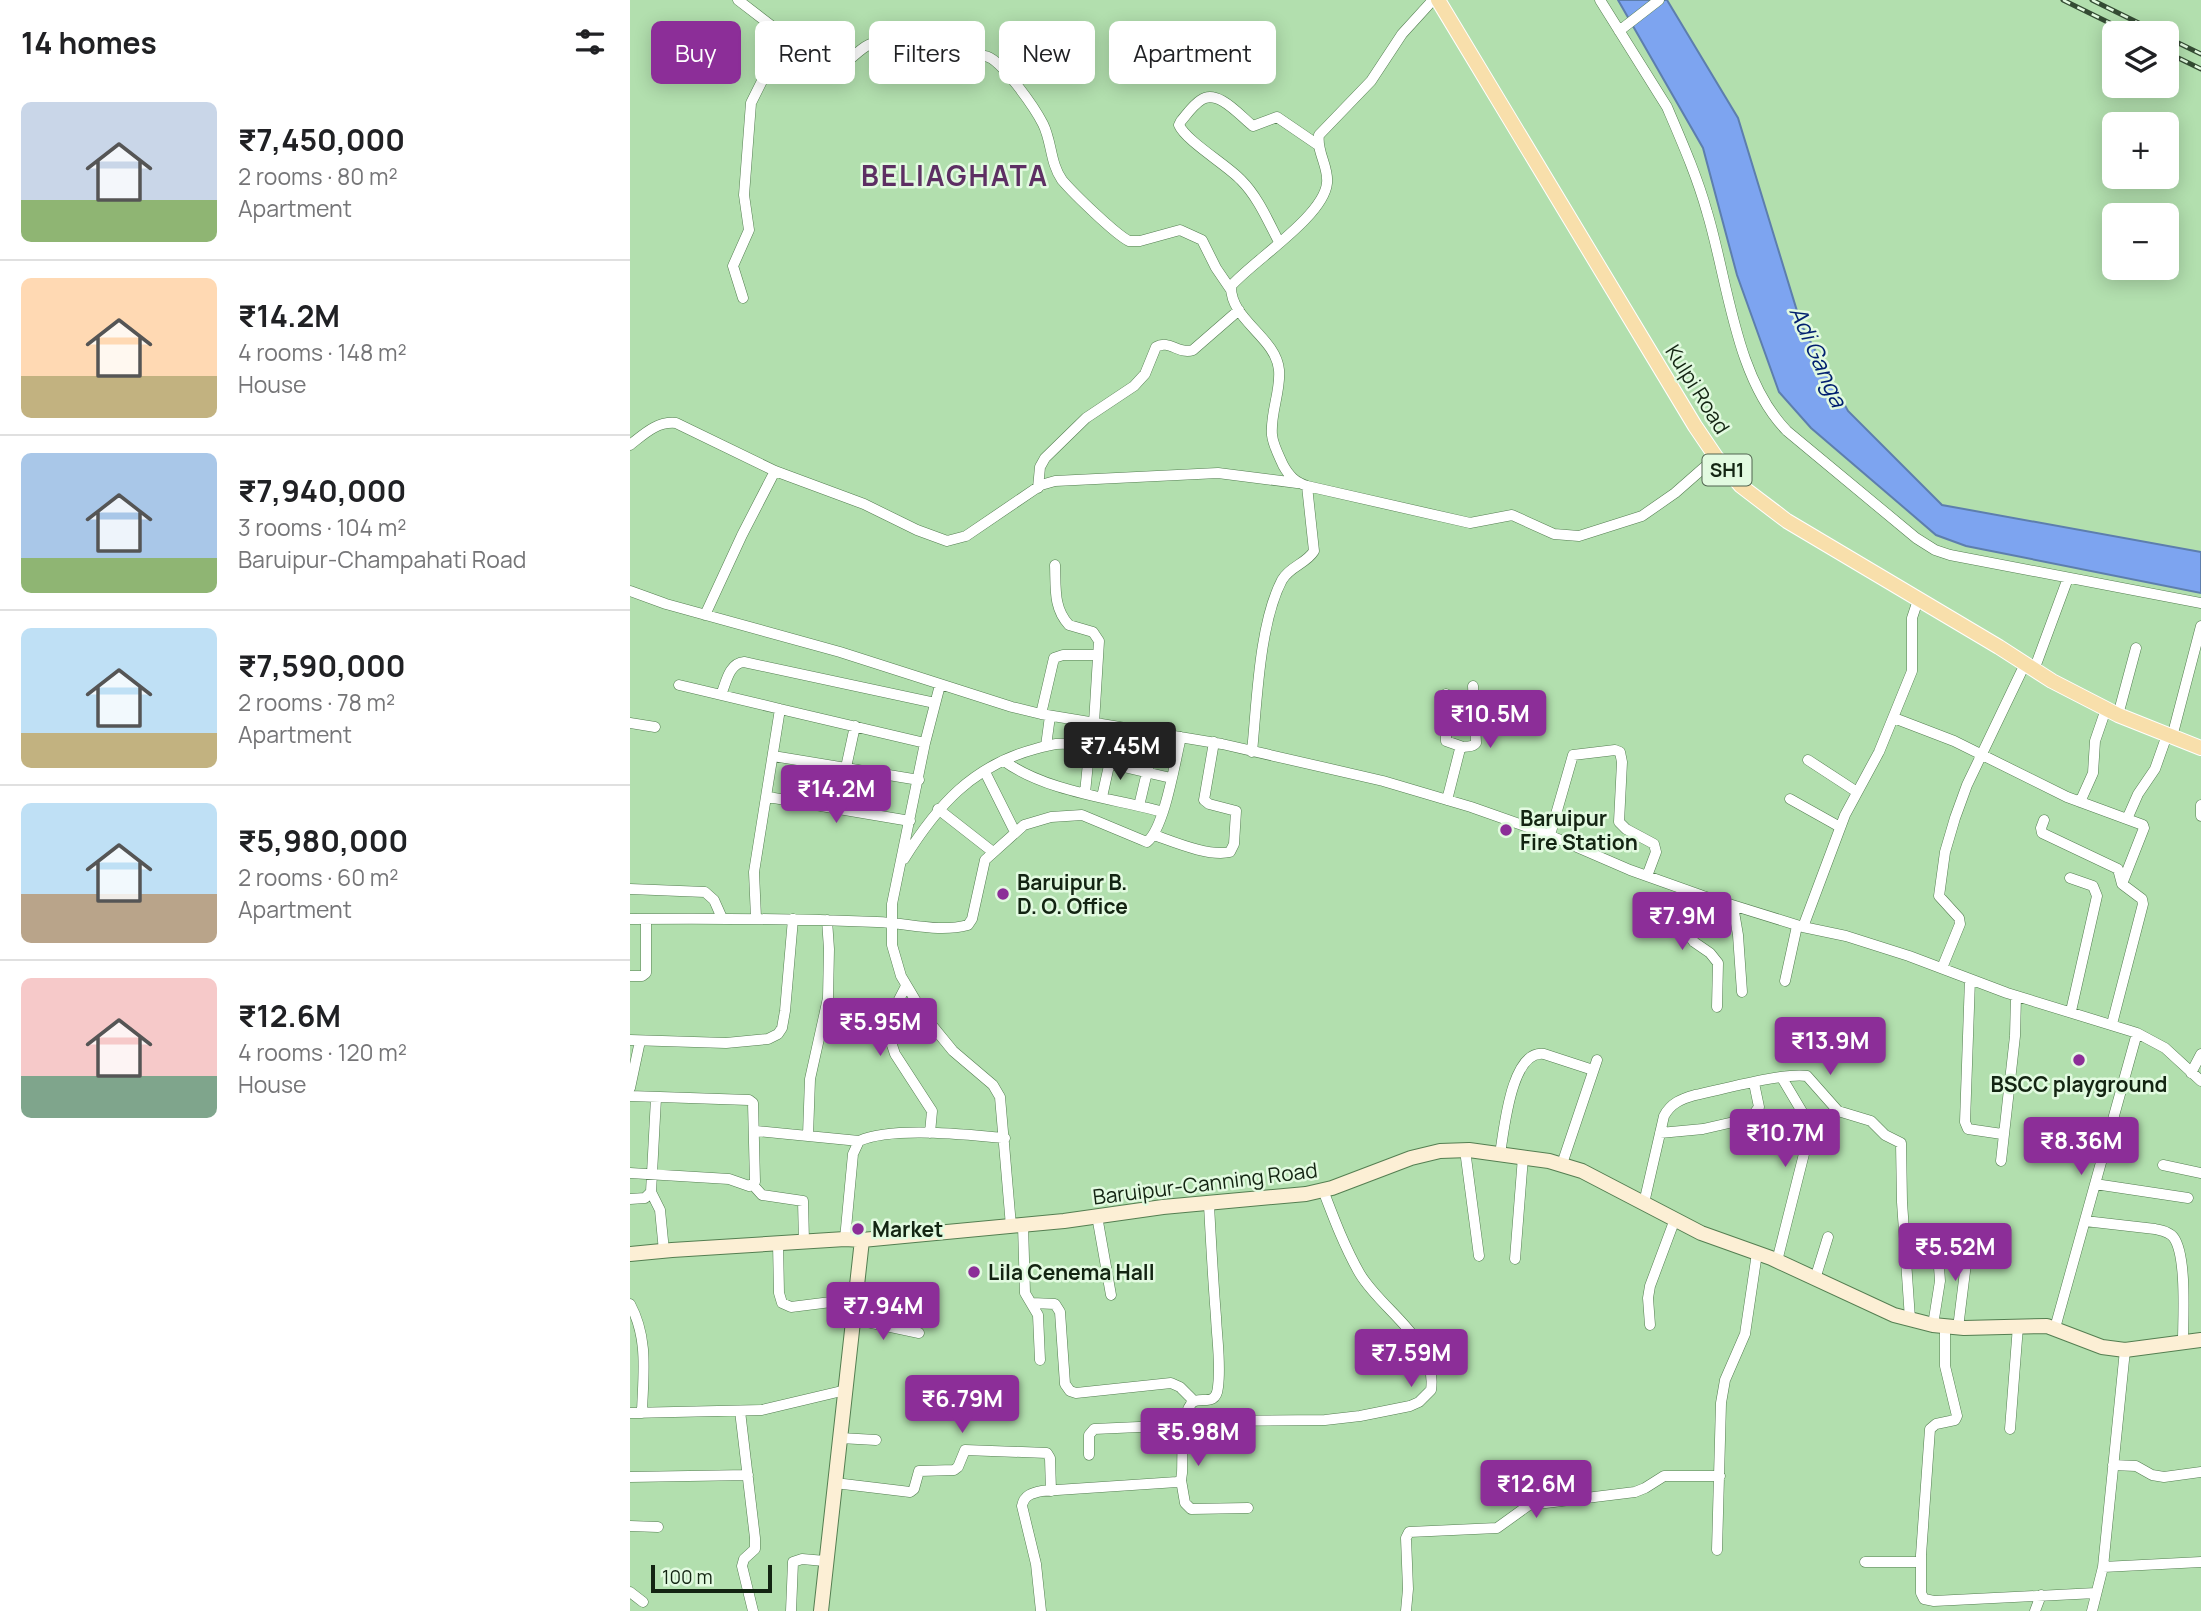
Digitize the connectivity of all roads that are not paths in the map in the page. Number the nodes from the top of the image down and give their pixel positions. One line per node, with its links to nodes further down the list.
1 (738, 0): 5 (street)
2 (1435, 0): 9 (street); 15 (main road, Kulpi Road / SH1)
3 (1601, 0): 6 (street)
4 (1659, 0): 6 (street)
5 (765, 21)
6 (1619, 30): 20 (street)
7 (855, 55): 11 (street)
8 (760, 84): 12 (street)
9 (1318, 145): 10 (street); 10 (street)
10 (1279, 242): 11 (street)
11 (1231, 290): 13 (street)
12 (743, 298)
13 (1239, 310): 17 (street); 18 (street)
14 (630, 445): 16 (street)
15 (1716, 457): 17 (street); 22 (main road, Kulpi Road / SH1)
16 (775, 471): 18 (street); 24 (street)
17 (1302, 484): 18 (street); 52 (street)
18 (1038, 488)
19 (1055, 565): 27 (street)
20 (2067, 578): 23 (street); 28 (street)
21 (630, 591): 24 (street)
22 (1918, 600): 28 (main road, Kulpi Road / SH1); 38 (street)
23 (2201, 603)
24 (705, 615): 30 (street)
25 (2201, 626): 44 (street)
26 (2136, 648): 36 (street)
27 (1098, 655): 37 (street); 40 (street)
28 (2030, 667): 36 (main road, Kulpi Road / SH1); 53 (street)
29 (679, 685): 33 (street)
30 (940, 685): 34 (street); 37 (street)
31 (1473, 686): 50 (street)
32 (1446, 694): 50 (street)
33 (721, 695): 34 (street); 35 (street)
34 (935, 703): 47 (street)
35 (780, 709): 41 (street); 54 (street)
36 (2112, 712): 44 (main road, Kulpi Road / SH1); 69 (street)
37 (1046, 715): 40 (street); 49 (street)
38 (1894, 718): 53 (street); 63 (street)
39 (630, 723): 42 (street)
40 (1098, 724): 43 (street); 48 (street)
41 (855, 726): 47 (street); 58 (street)
42 (655, 727)
43 (1156, 734): 45 (street); 60 (street)
44 (2169, 736): 51 (main road, Kulpi Road / SH1); 76 (street)
45 (1181, 737): 46 (street); 61 (street)
46 (1214, 742): 52 (street); 81 (street)
47 (925, 743): 62 (street)
48 (1090, 743): 49 (street); 57 (street); 64 (street)
49 (1046, 746): 56 (street)
50 (1463, 747): 68 (street)
51 (2201, 748)
52 (1252, 752): 68 (street)
53 (1982, 754): 69 (street); 99 (street)
54 (773, 756): 58 (street); 65 (street)
55 (1808, 760): 63 (street)
56 (1004, 761): 59 (street); 64 (street)
57 (1110, 761): 60 (street); 66 (street)
58 (846, 769): 62 (street); 72 (street)
59 (985, 772): 73 (street); 80 (street)
60 (1148, 774): 61 (street); 71 (street)
61 (1171, 778): 74 (street)
62 (919, 780): 78 (street)
63 (1857, 792): 79 (street)
64 (1085, 793): 66 (street)
65 (768, 797): 72 (street); 92 (street)
66 (1102, 797): 71 (street)
67 (1790, 799): 79 (street)
68 (1447, 800): 82 (street)
69 (2080, 802): 76 (street)
70 (2201, 805): 75 (street)
71 (1139, 806): 74 (street)
72 (838, 809): 78 (street)
73 (938, 809): 83 (street); 84 (street)
74 (1163, 812): 81 (street)
75 (2201, 817)
76 (2127, 819): 87 (street)
77 (2044, 820): 87 (street)
78 (910, 821): 84 (street)
79 (1840, 827): 98 (street)
80 (1015, 832): 81 (street); 83 (street)
81 (1154, 835)
82 (1550, 835): 85 (street); 85 (street)
83 (993, 852): 97 (street)
84 (899, 868): 97 (street)
85 (1647, 876): 89 (street)
86 (2070, 878): 107 (street)
87 (2122, 884): 108 (street)
88 (630, 889): 91 (street)
89 (1694, 892): 90 (street); 106 (street)
90 (1732, 905): 98 (street); 104 (street)
91 (722, 918): 92 (street); 94 (street)
92 (756, 918): 95 (street)
93 (630, 919): 94 (street)
94 (646, 919): 100 (street)
95 (793, 919): 96 (street); 110 (street)
96 (827, 920): 97 (street); 123 (street)
97 (890, 922): 103 (street)
98 (1800, 927): 99 (street); 102 (street)
99 (1942, 968): 101 (street)
100 (630, 976)
101 (1970, 979): 105 (street); 122 (street)
102 (1785, 981)
103 (906, 986): 120 (street); 124 (street)
104 (1742, 992)
105 (2016, 996): 107 (street); 122 (street)
106 (1717, 1007)
107 (2071, 1011): 108 (street)
108 (2112, 1024): 109 (street)
109 (2137, 1034): 112 (street); 135 (street)
110 (635, 1040): 116 (street)
111 (2201, 1054): 112 (street)
112 (2191, 1073): 114 (street)
113 (1782, 1078): 115 (street); 159 (street); 166 (street)
114 (2201, 1081)
115 (1754, 1083): 121 (street); 121 (street)
116 (630, 1088)
117 (630, 1096): 118 (street)
118 (656, 1098): 119 (street); 134 (street)
119 (756, 1130): 123 (street); 136 (street)
120 (930, 1133): 124 (street); 125 (street)
121 (1660, 1133): 141 (street)
122 (2002, 1134): 129 (street)
123 (808, 1135): 125 (street)
124 (1005, 1138): 146 (street)
125 (859, 1142): 149 (street)
126 (1465, 1150): 127 (main road, Baruipur-Canning Road); 137 (main road, Baruipur-Canning Road); 157 (street)
127 (1500, 1154): 128 (main road, Baruipur-Canning Road); 130 (street)
128 (1523, 1157): 130 (main road, Baruipur-Canning Road); 158 (street)
129 (2001, 1161)
130 (1562, 1164): 141 (main road, Baruipur-Canning Road)
131 (2162, 1165): 133 (street)
132 (630, 1173): 134 (street)
133 (2201, 1173)
134 (654, 1175): 136 (street); 138 (street)
135 (2095, 1184): 139 (street); 145 (street)
136 (753, 1185): 152 (street)
137 (1323, 1190): 142 (main road, Baruipur-Canning Road); 181 (street)
138 (651, 1192): 140 (street); 154 (street)
139 (2188, 1198)
140 (630, 1199)
141 (1644, 1203): 144 (main road, Baruipur-Canning Road)
142 (1209, 1205): 143 (main road, Baruipur-Canning Road); 177 (street)
143 (1097, 1216): 146 (main road, Baruipur-Canning Road); 161 (street)
144 (1675, 1219): 155 (main road, Baruipur-Canning Road); 167 (street)
145 (2085, 1221): 170 (street); 173 (street)
146 (1017, 1225): 151 (main road, Baruipur-Canning Road); 163 (street)
147 (1970, 1231): 168 (street)
148 (1828, 1237): 160 (street)
149 (845, 1239): 151 (main road, Baruipur-Canning Road); 152 (main road, Baruipur-Canning Road)
150 (1937, 1239): 168 (street)
151 (862, 1240): 162 (main road)
152 (804, 1242): 153 (main road, Baruipur-Canning Road)
153 (778, 1243): 154 (main road, Baruipur-Canning Road); 162 (street)
154 (664, 1251): 156 (main road, Baruipur-Canning Road)
155 (1757, 1253): 159 (main road, Baruipur-Canning Road); 189 (street)
156 (630, 1254)
157 (1479, 1256)
158 (1515, 1259)
159 (1777, 1261): 160 (main road, Baruipur-Canning Road)
160 (1815, 1279): 166 (main road, Baruipur-Canning Road)
161 (1111, 1295)
162 (855, 1299): 165 (main road)
163 (1032, 1303): 175 (street); 177 (street)
164 (630, 1304): 180 (street)
165 (853, 1319): 171 (street); 176 (main road)
166 (1910, 1319): 168 (main road, Baruipur-Canning Road)
167 (1650, 1325)
168 (1945, 1326): 169 (main road, Baruipur-Canning Road); 200 (street)
169 (2018, 1326): 170 (main road, Baruipur-Canning Road); 182 (street)
170 (2055, 1328): 174 (main road, Baruipur-Canning Road)
171 (919, 1333)
172 (2201, 1340): 173 (main road, Baruipur-Canning Road)
173 (2183, 1342): 174 (main road, Baruipur-Canning Road)
174 (2125, 1350): 186 (street)
175 (1040, 1360)
176 (846, 1390): 178 (street); 183 (main road)
177 (1194, 1401): 181 (street)
178 (740, 1411): 180 (street); 188 (street)
179 (630, 1413): 180 (street)
180 (642, 1413)
181 (1185, 1423): 185 (street); 191 (street)
182 (2010, 1429)
183 (841, 1438): 184 (street); 192 (main road)
184 (876, 1440)
185 (1088, 1455)
186 (2113, 1465): 187 (street); 202 (street)
187 (2201, 1472)
188 (748, 1475): 190 (street); 207 (street)
189 (1720, 1476): 197 (street); 211 (street)
190 (630, 1477)
191 (1181, 1480): 193 (street); 194 (street)
192 (835, 1483): 193 (street); 198 (main road)
193 (1051, 1491): 210 (street)
194 (1248, 1508)
195 (630, 1526): 196 (street)
196 (658, 1527)
197 (1717, 1550)
198 (825, 1561): 208 (street); 209 (main road)
199 (1865, 1562): 200 (street)
200 (1921, 1562): 205 (street)
201 (2201, 1562): 202 (street)
202 (2103, 1567): 204 (street)
203 (630, 1592): 206 (street)
204 (2096, 1593): 205 (street); 213 (street)
205 (2041, 1595): 212 (street)
206 (643, 1602)
207 (753, 1611)
208 (791, 1611)
209 (821, 1611)
210 (1041, 1611)
211 (1406, 1611)
212 (2035, 1611)
213 (2092, 1611)

